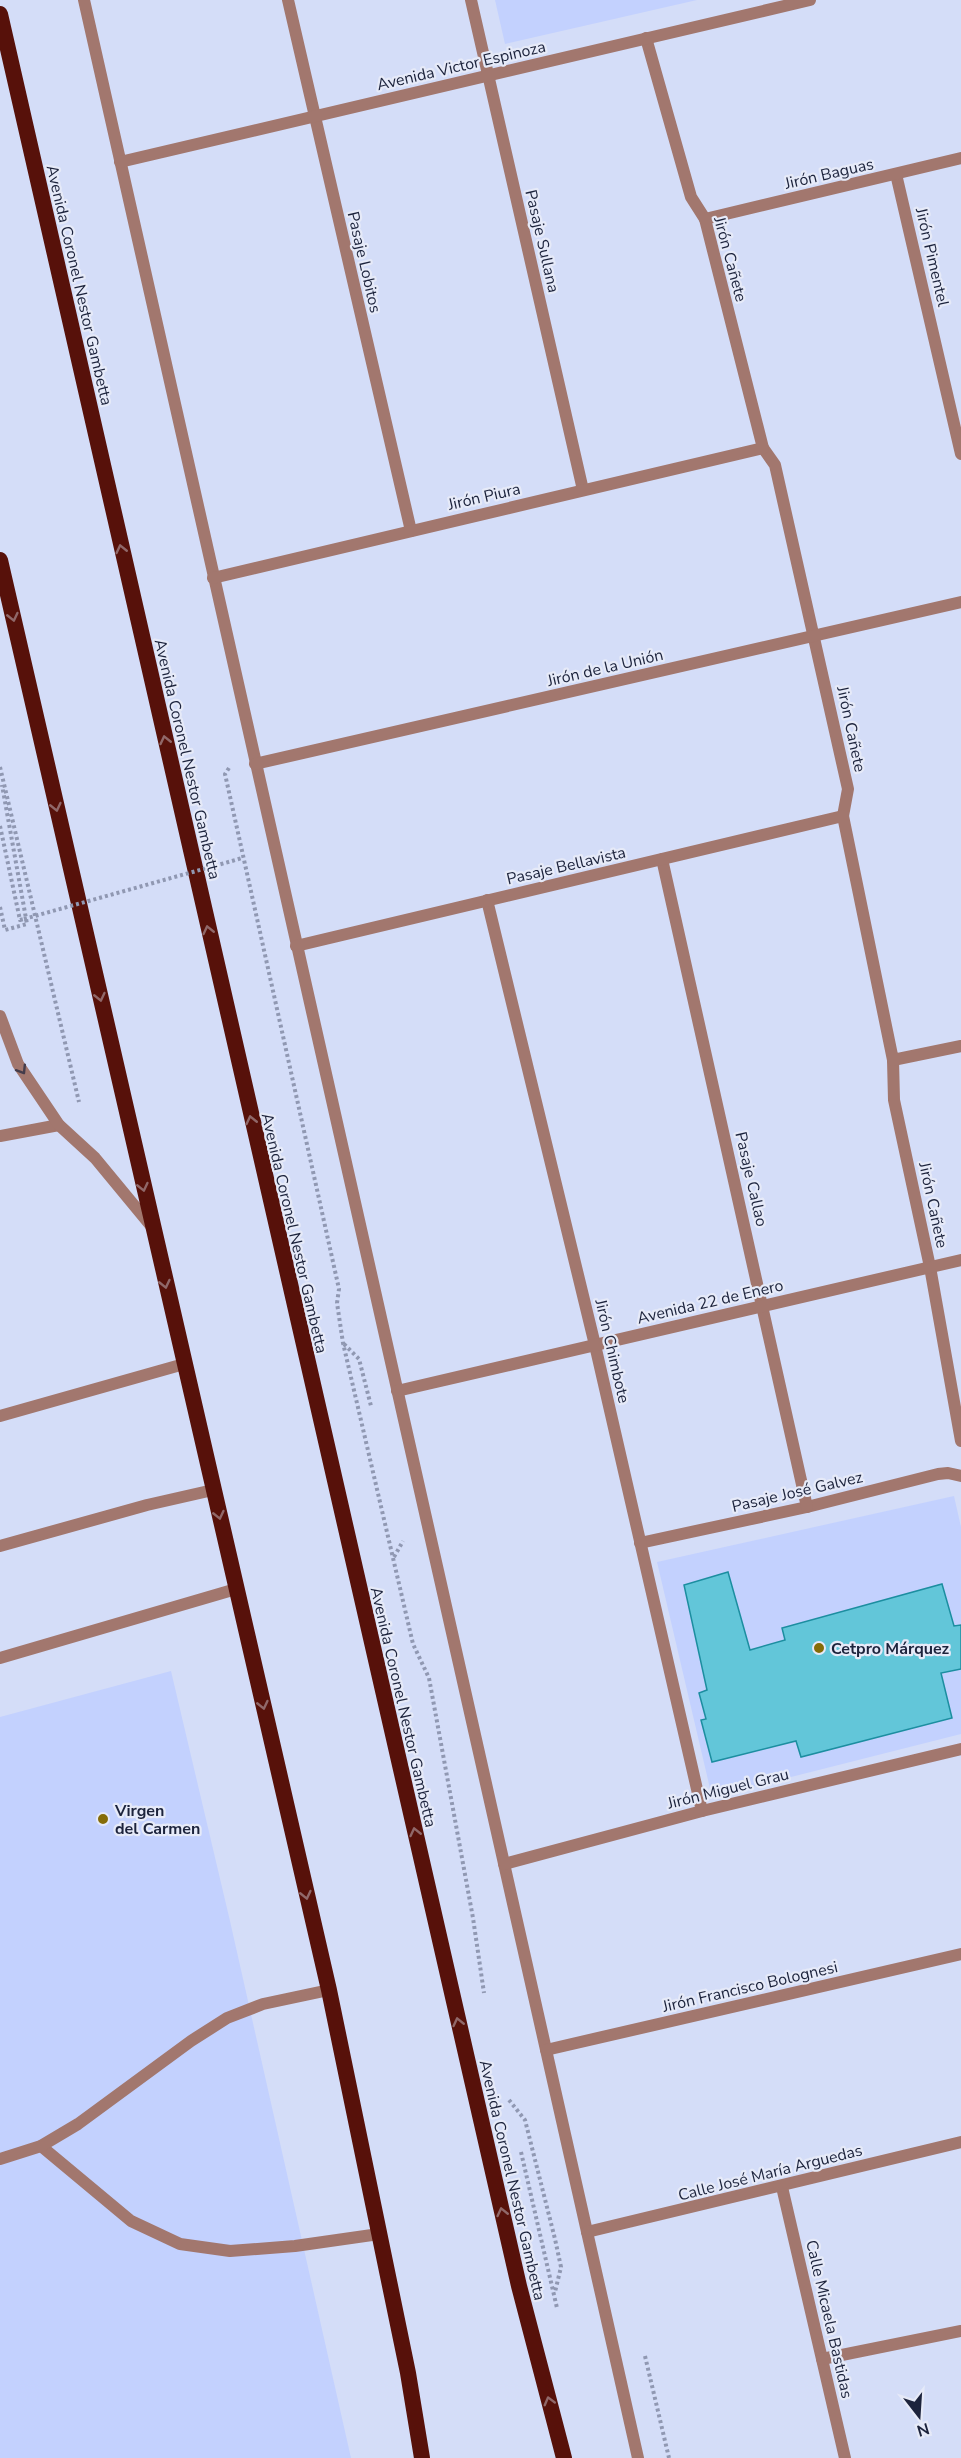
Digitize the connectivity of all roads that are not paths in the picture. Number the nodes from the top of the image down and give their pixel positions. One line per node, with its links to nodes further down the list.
1 (84, 0): 10 (street)
2 (288, 0): 8 (street, Pasaje Lobitos)
3 (471, 0): 7 (street, Pasaje Sullana)
4 (810, 0): 6 (street, Avenida Victor Espinoza)
5 (0, 14): 62 (highway, Avenida Coronel Nestor Gambetta, one-way to 5)
6 (646, 38): 7 (street, Avenida Victor Espinoza); 12 (street, Jirón Cañete)
7 (488, 75): 8 (street, Avenida Victor Espinoza); 15 (street, Pasaje Sullana)
8 (314, 117): 10 (street, Avenida Victor Espinoza); 16 (street, Pasaje Lobitos)
9 (961, 158): 11 (street, Jirón Baguas)
10 (120, 162): 18 (street)
11 (896, 174): 12 (street, Jirón Baguas); 14 (street, Jirón Pimentel)
12 (705, 219): 13 (street, Jirón Cañete)
13 (763, 448): 15 (street, Jirón Piura); 20 (street, Jirón Cañete)
14 (961, 454)
15 (583, 490): 16 (street, Jirón Piura)
16 (411, 531): 18 (street, Jirón Piura)
17 (0, 560): 31 (highway, one-way to 31)
18 (213, 578): 21 (street)
19 (961, 602): 20 (street, Jirón de la Unión)
20 (815, 635): 21 (street, Jirón de la Unión); 22 (street, Jirón Cañete)
21 (255, 764): 25 (street)
22 (843, 816): 23 (street, Pasaje Bellavista); 28 (street, Jirón Cañete)
23 (662, 859): 24 (street, Pasaje Bellavista); 34 (street, Pasaje Callao)
24 (487, 900): 25 (street, Pasaje Bellavista); 35 (street, Jirón Chimbote)
25 (296, 946): 37 (street)
26 (0, 1016): 29 (street, one-way to 29)
27 (961, 1046): 28 (street)
28 (893, 1060): 33 (street, Jirón Cañete)
29 (59, 1125): 30 (street); 31 (street)
30 (0, 1136)
31 (152, 1227): 36 (highway, one-way to 36)
32 (961, 1260): 33 (street, Avenida 22 de Enero)
33 (930, 1267): 34 (street, Avenida 22 de Enero); 39 (street, Jirón Cañete)
34 (764, 1306): 35 (street, Avenida 22 de Enero); 42 (street, Pasaje Callao)
35 (595, 1345): 37 (street, Avenida 22 de Enero); 43 (street, Jirón Chimbote)
36 (184, 1364): 38 (street); 41 (highway)
37 (397, 1391): 49 (street)
38 (0, 1416)
39 (961, 1441)
40 (961, 1476): 42 (street, Pasaje José Galvez)
41 (213, 1490): 44 (street); 45 (highway, one-way to 45)
42 (807, 1507): 43 (street, Pasaje José Galvez)
43 (640, 1543): 48 (street, Jirón Chimbote)
44 (0, 1545)
45 (236, 1589): 46 (street); 51 (highway, one-way to 51)
46 (0, 1658)
47 (961, 1749): 48 (street, Jirón Miguel Grau)
48 (702, 1811): 49 (street, Jirón Miguel Grau)
49 (504, 1864): 52 (street)
50 (961, 1954): 52 (street, Jirón Francisco Bolognesi)
51 (328, 1990): 54 (street); 58 (highway)
52 (546, 2050): 57 (street)
53 (961, 2142): 56 (street, Calle José María Arguedas)
54 (41, 2146): 55 (street); 58 (street)
55 (0, 2159)
56 (783, 2187): 57 (street, Calle José María Arguedas); 60 (street, Calle Micaela Bastidas)
57 (587, 2232): 63 (street)
58 (379, 2234): 61 (highway)
59 (961, 2331): 60 (street)
60 (822, 2359): 64 (street, Calle Micaela Bastidas)
61 (422, 2458)
62 (564, 2458)
63 (638, 2458)
64 (845, 2458)

